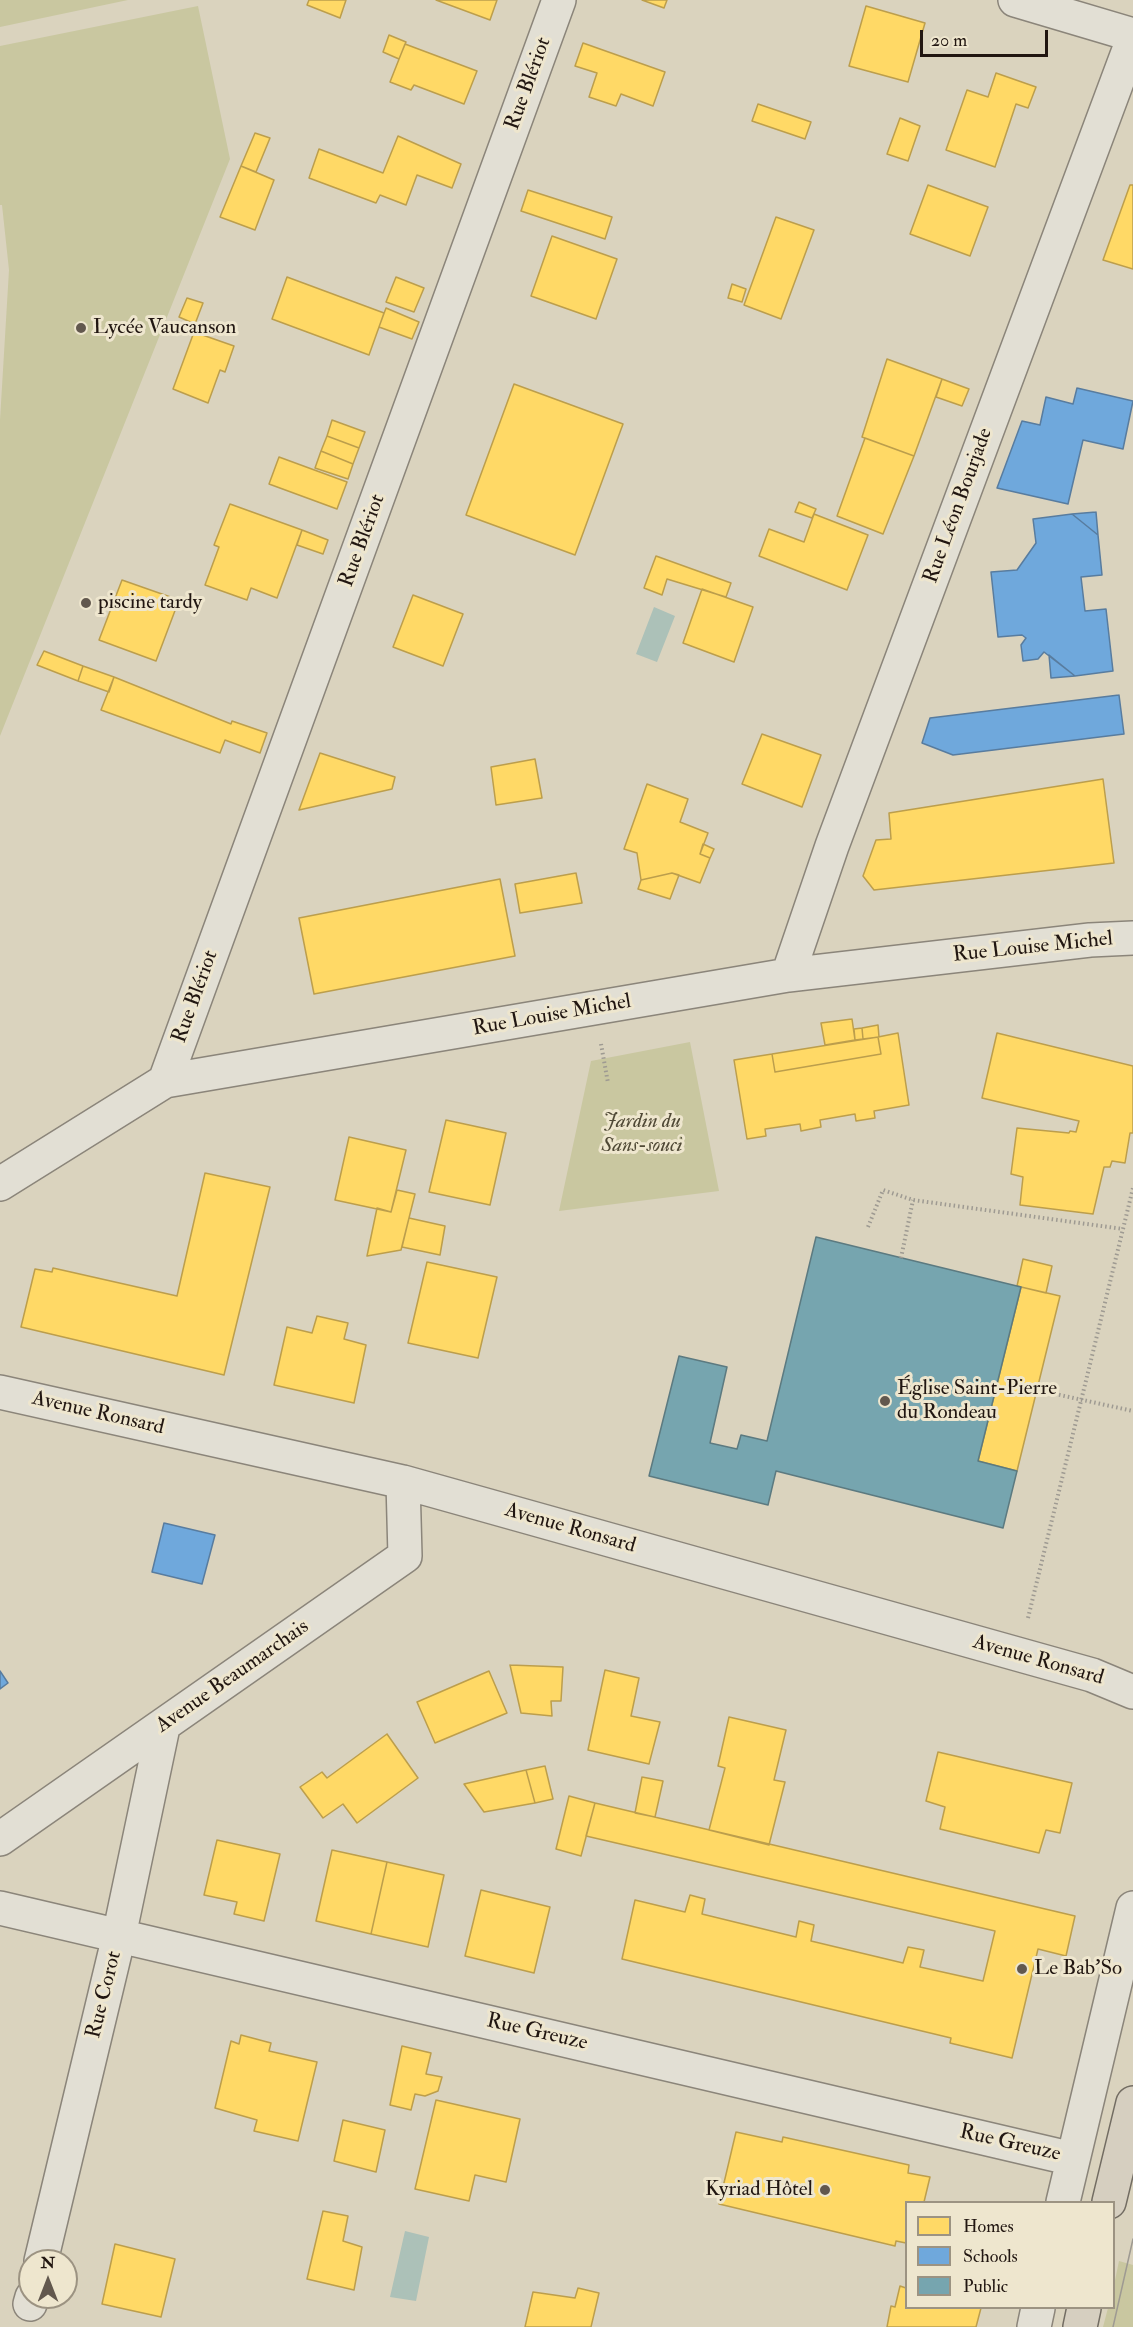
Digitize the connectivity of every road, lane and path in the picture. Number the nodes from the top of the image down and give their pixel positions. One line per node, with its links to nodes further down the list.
1 (559, 0): 6 (street, Rue Blériot)
2 (1015, 0): 3 (street, Rue Léon Bourjade)
3 (1133, 37): 5 (street, Rue Léon Bourjade)
4 (1133, 938): 5 (street, Rue Louise Michel)
5 (788, 975): 6 (street, Rue Louise Michel)
6 (165, 1081): 7 (street, Rue Louise Michel)
7 (0, 1184)
8 (1133, 1188): 11 (path)
9 (913, 1200): 10 (path); 11 (path); 12 (path)
10 (868, 1227)
11 (1123, 1229): 15 (path)
12 (901, 1258)
13 (1037, 1390): 15 (path)
14 (0, 1392): 17 (street, Avenue Ronsard)
15 (1081, 1400): 16 (path); 18 (path)
16 (1133, 1411)
17 (403, 1482): 18 (street, Avenue Ronsard); 20 (street, Avenue Beaumarchais)
18 (1020, 1655): 19 (street, Avenue Ronsard)
19 (1133, 1692)
20 (163, 1727): 21 (street, Avenue Beaumarchais); 24 (street, Rue Corot)
21 (0, 1839)
22 (0, 1908): 24 (street, Rue Greuze)
23 (1133, 1908): 26 (street)
24 (119, 1936): 26 (street, Rue Greuze); 29 (street, Rue Corot)
25 (1133, 2103): 28 (main road)
26 (1073, 2159): 27 (street)
27 (1063, 2201)
28 (1109, 2201)
29 (43, 2249)
30 (1038, 2309): 32 (street)
31 (1084, 2309): 33 (main road)
32 (1034, 2327)
33 (1080, 2327)

